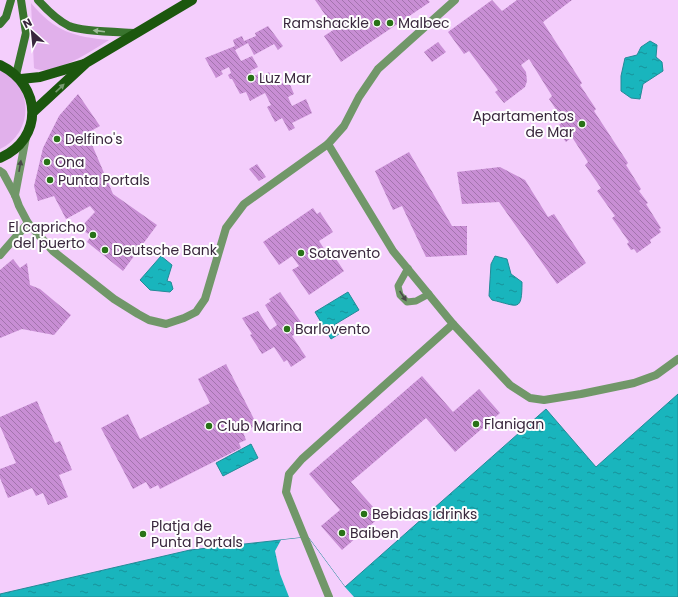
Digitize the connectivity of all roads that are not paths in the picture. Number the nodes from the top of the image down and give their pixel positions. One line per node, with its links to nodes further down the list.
1 (11, 0): 6 (street)
2 (22, 0): 10 (street)
3 (38, 0): 7 (street, one-way to 3)
4 (192, 0): 7 (main road)
5 (455, 0): 13 (street)
6 (0, 24)
7 (138, 33): 8 (main road)
8 (86, 63): 10 (main road); 11 (main road, one-way to 8)
9 (0, 65): 10 (main road)
10 (18, 77): 11 (main road)
11 (33, 112): 12 (main road)
12 (26, 137): 14 (main road); 16 (street, one-way to 12)
13 (328, 144): 17 (street); 19 (street)
14 (0, 158)
15 (0, 171): 16 (street)
16 (15, 195): 17 (street)
17 (28, 223): 18 (street)
18 (0, 255)
19 (408, 268): 20 (street); 20 (lane, one-way to 20)
20 (429, 294): 21 (street)
21 (453, 324): 22 (street); 23 (street)
22 (678, 359)
23 (326, 588): 24 (street); 25 (lane)
24 (329, 597)
25 (333, 597)

